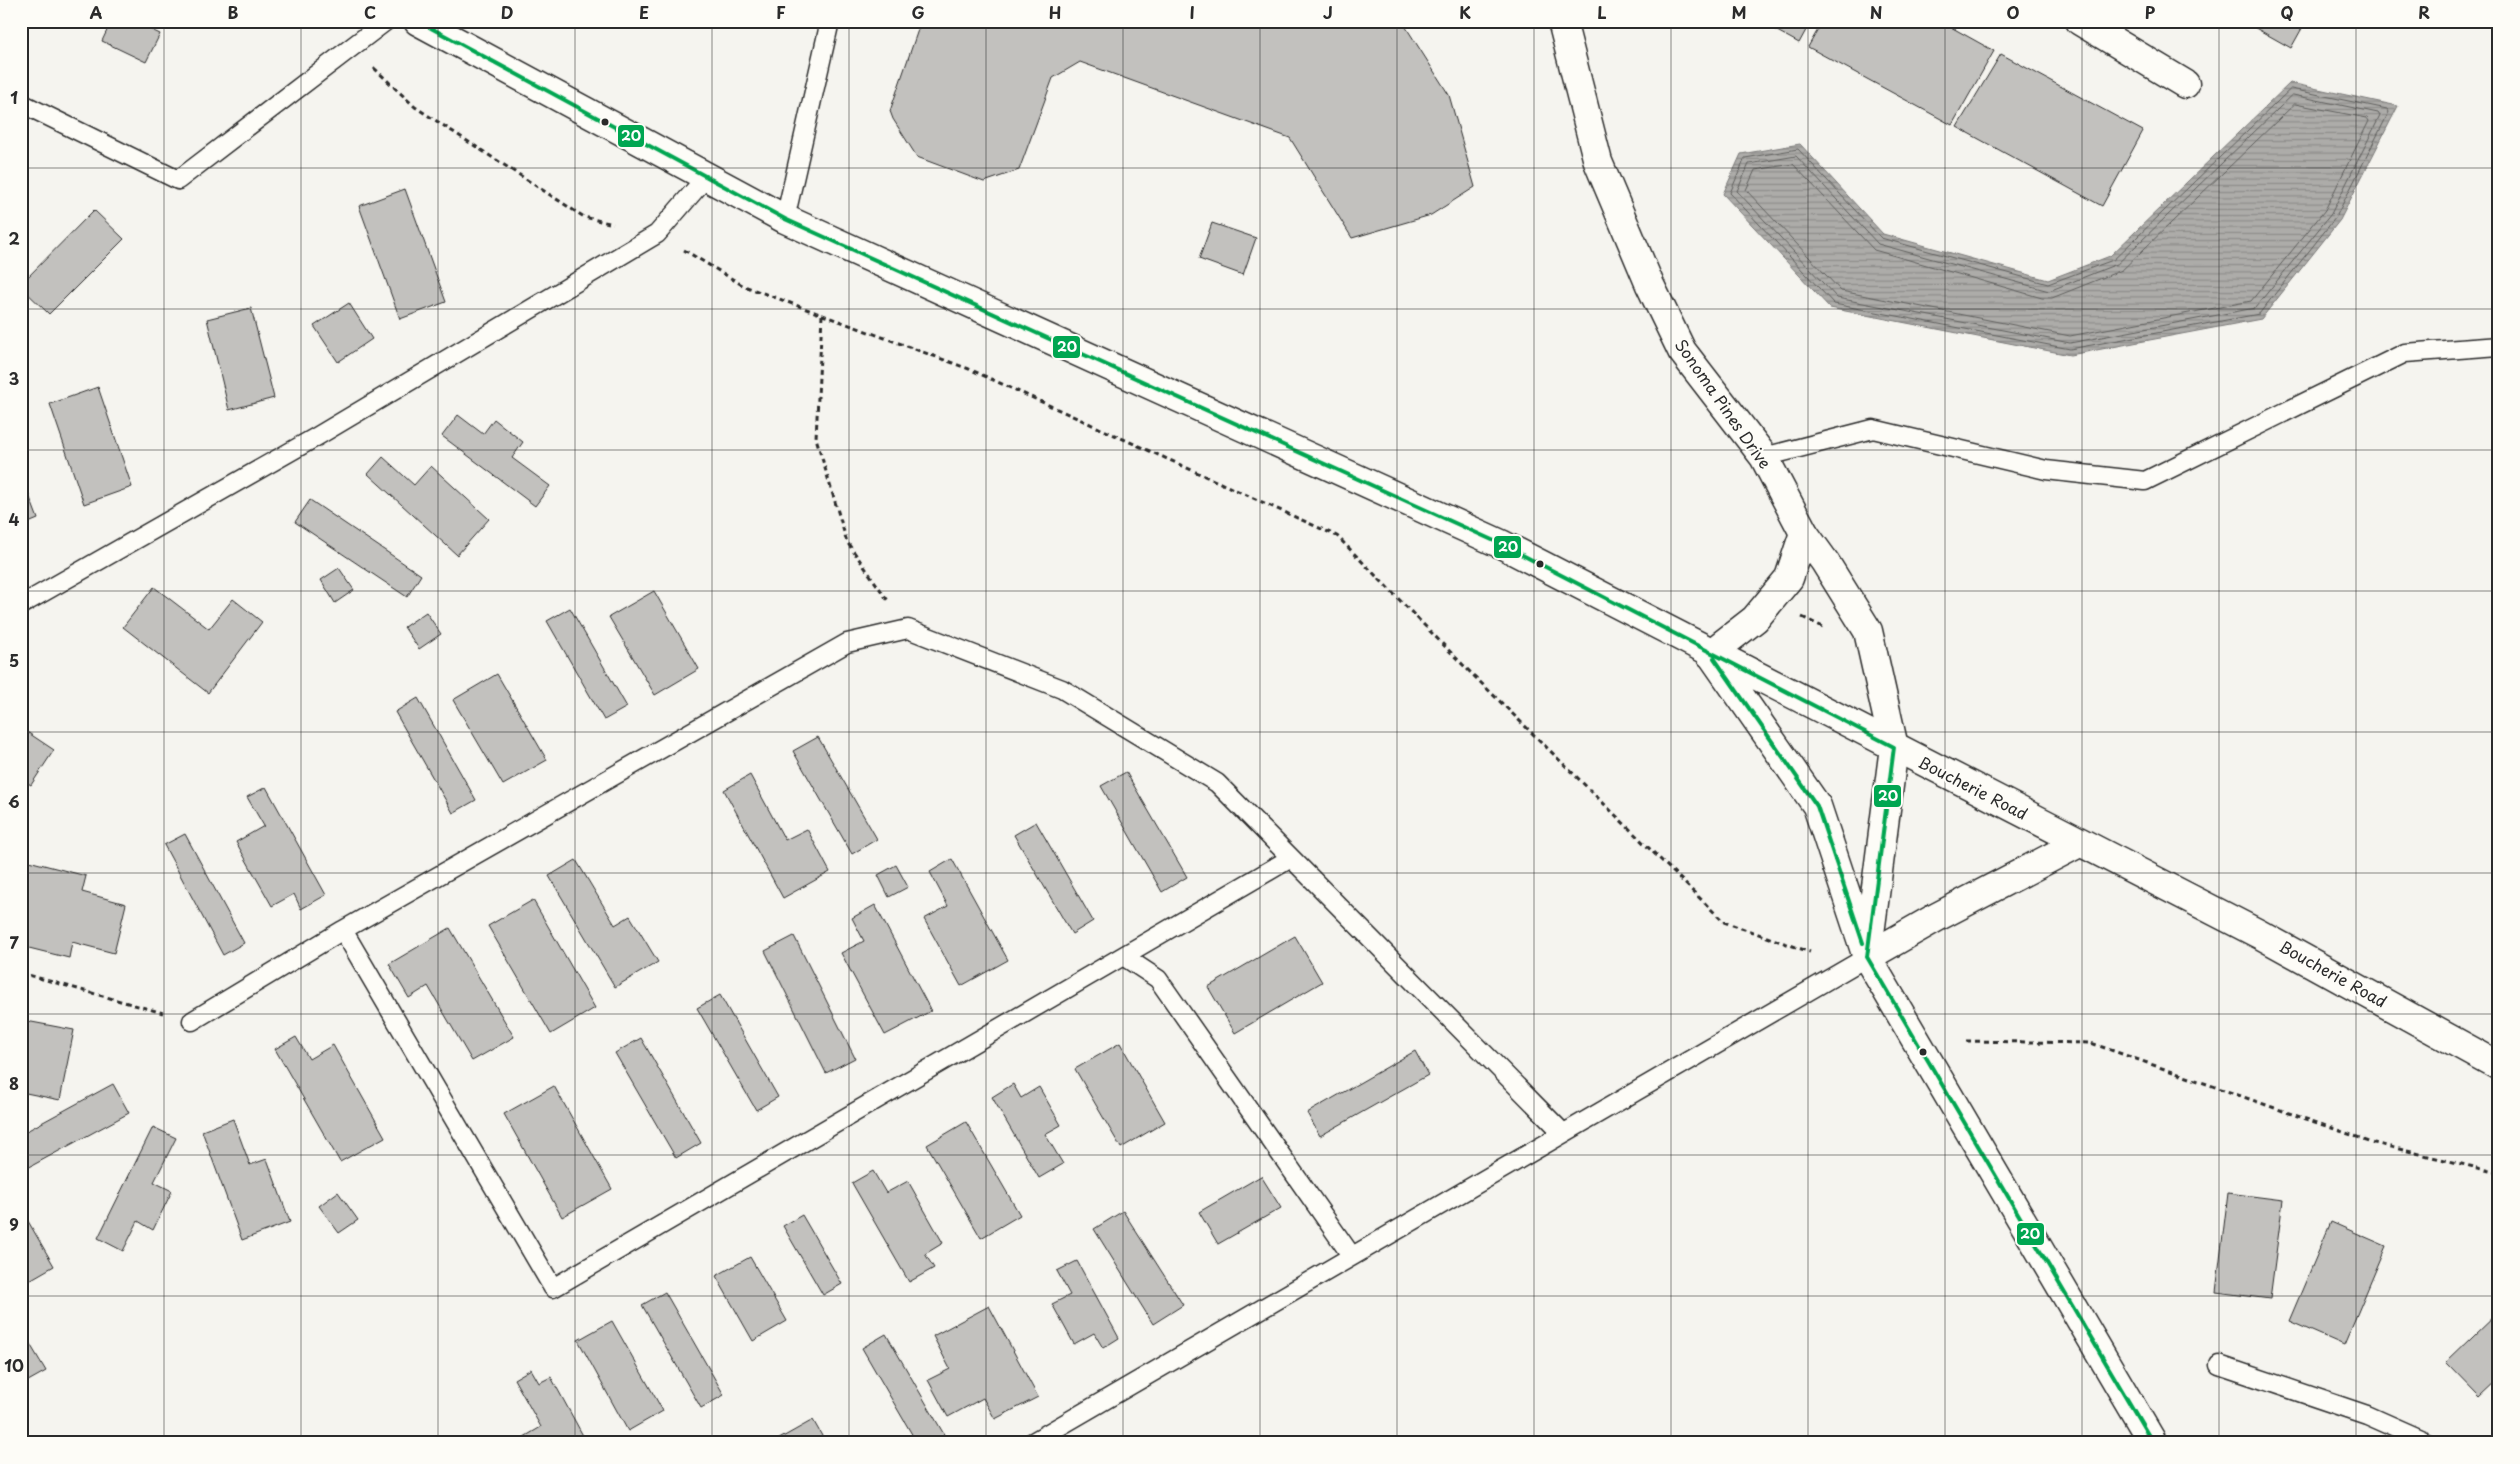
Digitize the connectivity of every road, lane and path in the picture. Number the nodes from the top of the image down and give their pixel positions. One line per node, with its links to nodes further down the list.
1 (386, 21): 6 (lane)
2 (418, 21): 9 (main road, Boucherie Road)
3 (830, 21): 10 (lane)
4 (1562, 21): 14 (main road, Sonoma Pines Drive)
5 (2080, 21): 7 (main road)
6 (352, 47): 8 (lane); 11 (path)
7 (2185, 84)
8 (21, 103)
9 (707, 176): 10 (main road, Boucherie Road); 11 (lane)
10 (785, 219): 20 (main road, Boucherie Road)
11 (657, 234): 12 (path); 16 (lane)
12 (822, 315): 18 (path); 25 (path)
13 (2499, 346): 14 (lane)
14 (1764, 457): 15 (main road, Sonoma Pines Drive)
15 (1804, 533): 20 (main road); 21 (main road, Sonoma Pines Drive)
16 (21, 605)
17 (1796, 614): 19 (path)
18 (908, 629): 23 (lane); 24 (lane)
19 (1831, 632)
20 (1710, 654): 21 (main road, Boucherie Road); 27 (main road)
21 (1894, 747): 22 (main road, Boucherie Road); 27 (main road, Sonoma Pines Drive)
22 (2078, 843): 27 (main road); 31 (main road, Boucherie Road)
23 (1291, 858): 26 (lane); 32 (lane)
24 (343, 930): 26 (lane); 29 (lane)
25 (1810, 952)
26 (1123, 956): 34 (lane)
27 (1868, 957): 32 (lane); 37 (main road)
28 (21, 973): 29 (path)
29 (192, 1021)
30 (1966, 1041): 33 (path)
31 (2499, 1066)
32 (1563, 1133): 34 (lane)
33 (2499, 1173)
34 (1351, 1255): 36 (lane)
35 (2219, 1365): 38 (lane)
36 (1031, 1443)
37 (2152, 1443)
38 (2430, 1443)

